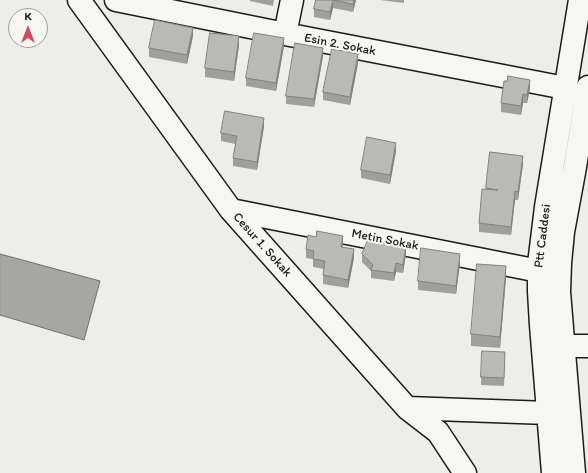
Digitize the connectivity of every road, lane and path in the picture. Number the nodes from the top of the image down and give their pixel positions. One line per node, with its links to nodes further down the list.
1 (79, 0): 8 (street, Cesur 1. Sokak)
2 (116, 0): 5 (street, Esin 2. Sokak)
3 (292, 0): 5 (street)
4 (580, 0): 6 (street, Ptt Caddesi)
5 (285, 34): 6 (street, Esin 2. Sokak)
6 (566, 88): 9 (street, Ptt Caddesi)
7 (588, 88): 10 (street, Ptt Caddesi)
8 (231, 210): 9 (street, Metin Sokak); 12 (street, Cesur 1. Sokak)
9 (539, 270): 13 (street, Ptt Caddesi)
10 (564, 346): 11 (street); 16 (street, Ptt Caddesi)
11 (588, 346)
12 (407, 408): 13 (street); 14 (street, Cesur 1. Sokak)
13 (548, 413): 15 (street, Ptt Caddesi)
14 (465, 473)
15 (553, 473)
16 (574, 473)

